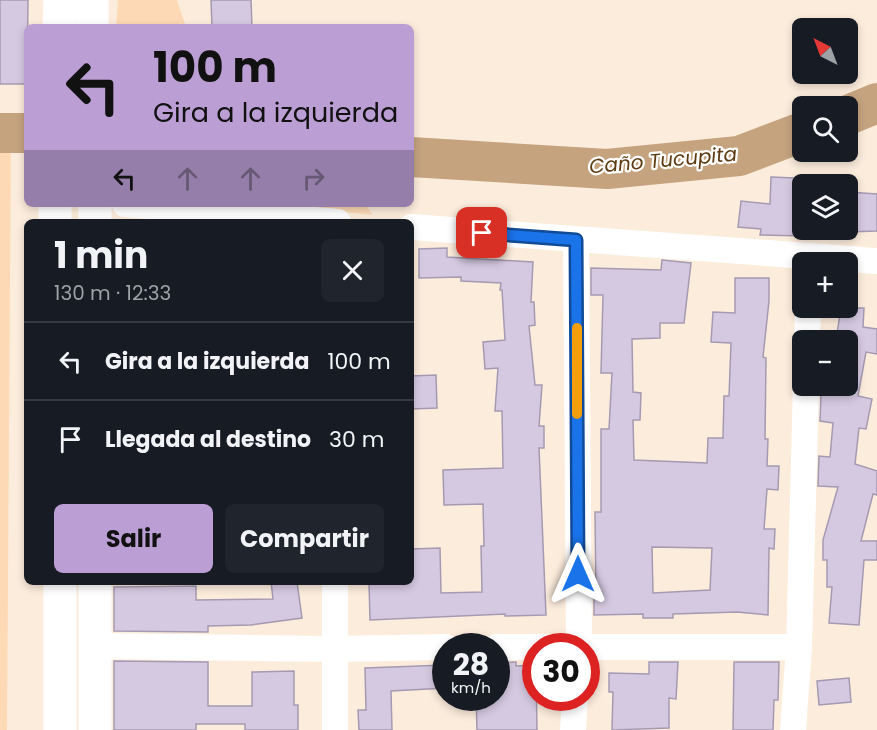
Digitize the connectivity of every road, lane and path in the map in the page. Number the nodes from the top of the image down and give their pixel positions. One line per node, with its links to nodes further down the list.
1 (60, 0): 3 (street)
2 (92, 0): 4 (street)
3 (59, 24)
4 (92, 24)
5 (160, 207): 6 (street)
6 (298, 219)
7 (414, 228): 8 (street)
8 (576, 240): 9 (street); 16 (street)
9 (792, 259)
10 (858, 261): 11 (street)
11 (877, 261)
12 (806, 396): 19 (street)
13 (60, 585): 23 (street)
14 (95, 585): 17 (street)
15 (335, 585): 21 (street)
16 (579, 633)
17 (95, 646): 21 (street); 24 (street)
18 (600, 646): 19 (street)
19 (799, 646): 27 (street)
20 (432, 647): 21 (street)
21 (335, 649): 25 (street)
22 (574, 711): 26 (street)
23 (60, 730)
24 (95, 730)
25 (335, 730)
26 (573, 730)
27 (793, 730)

